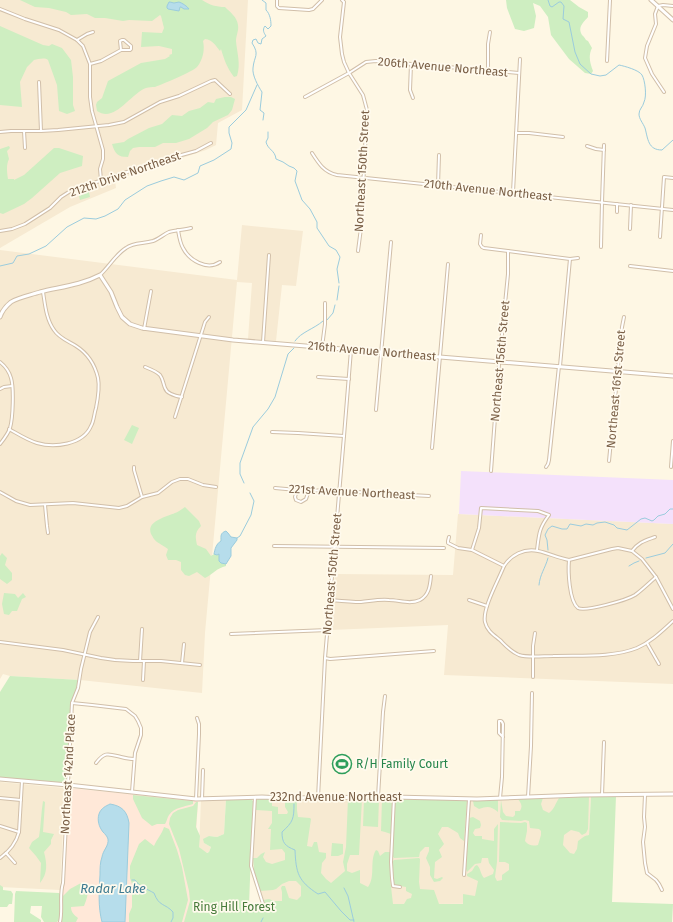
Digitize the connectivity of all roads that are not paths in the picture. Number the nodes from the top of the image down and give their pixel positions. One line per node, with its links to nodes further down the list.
1 (277, 0): 2 (street)
2 (322, 0)
3 (610, 0): 15 (street)
4 (651, 0): 6 (street)
5 (343, 1): 19 (street, Northeast 150th Street)
6 (658, 6): 7 (street); 9 (street); 22 (street)
7 (673, 6)
8 (0, 9): 12 (street)
9 (673, 20)
10 (93, 32): 12 (street)
11 (490, 32): 18 (street)
12 (78, 40): 16 (street)
13 (121, 50): 13 (street); 16 (street)
14 (520, 59): 20 (street)
15 (607, 61)
16 (90, 64): 26 (street)
17 (411, 64): 18 (street, 206th Avenue Northeast); 19 (street, 206th Avenue Northeast); 25 (street)
18 (488, 71): 20 (street, 206th Avenue Northeast)
19 (350, 73): 24 (street, 206th Avenue Northeast); 39 (street, Northeast 150th Street)
20 (519, 73): 30 (street)
21 (39, 82): 28 (street)
22 (664, 92)
23 (230, 94): 26 (street)
24 (305, 97)
25 (413, 98)
26 (96, 126): 28 (street); 41 (street)
27 (24, 131): 28 (street); 29 (street); 35 (street)
28 (41, 131)
29 (0, 132)
30 (516, 133): 31 (street); 43 (street)
31 (563, 137)
32 (211, 143): 41 (street, 212th Drive Northeast)
33 (587, 146): 36 (street)
34 (604, 146): 36 (street)
35 (25, 148)
36 (604, 150): 44 (street)
37 (312, 153): 39 (street, 210th Avenue Northeast)
38 (440, 155): 42 (street)
39 (363, 177): 42 (street, 210th Avenue Northeast); 58 (street, Northeast 150th Street)
40 (673, 178): 47 (street)
41 (101, 180): 52 (street, 212th Drive Northeast)
42 (438, 185): 43 (street, 210th Avenue Northeast)
43 (512, 192): 44 (street, 210th Avenue Northeast)
44 (602, 202): 45 (street, 210th Avenue Northeast); 57 (street)
45 (617, 204): 46 (street, 210th Avenue Northeast); 49 (street)
46 (631, 205): 47 (street, 210th Avenue Northeast); 51 (street)
47 (662, 208): 48 (street, 210th Avenue Northeast); 55 (street)
48 (673, 210)
49 (617, 212)
50 (191, 228): 53 (street)
51 (630, 229)
52 (0, 230)
53 (178, 230): 63 (street); 67 (street)
54 (481, 235): 59 (street)
55 (660, 237)
56 (391, 242): 79 (street)
57 (600, 247)
58 (358, 251)
59 (508, 251): 62 (street); 82 (street, Northeast 156th Street)
60 (269, 255): 76 (street)
61 (578, 258): 62 (street)
62 (570, 259): 83 (street)
63 (220, 262)
64 (448, 264): 80 (street)
65 (630, 266): 66 (street)
66 (673, 270)
67 (100, 275): 68 (street); 74 (street, 216th Avenue Northeast)
68 (43, 292): 71 (street); 94 (street)
69 (151, 292): 74 (street)
70 (325, 303): 77 (street)
71 (0, 317)
72 (210, 317): 75 (street)
73 (624, 317): 85 (street, Northeast 161st Street)
74 (144, 329): 75 (street, 216th Avenue Northeast)
75 (201, 336): 76 (street, 216th Avenue Northeast); 91 (street)
76 (263, 343): 77 (street, 216th Avenue Northeast)
77 (322, 347): 78 (street, 216th Avenue Northeast)
78 (351, 350): 79 (street, 216th Avenue Northeast); 88 (street, Northeast 150th Street)
79 (381, 352): 80 (street, 216th Avenue Northeast); 92 (street)
80 (440, 357): 82 (street, 216th Avenue Northeast); 99 (street)
81 (0, 362): 89 (street)
82 (500, 362): 83 (street, 216th Avenue Northeast); 104 (street, Northeast 156th Street)
83 (560, 366): 85 (street, 216th Avenue Northeast); 102 (street)
84 (145, 367): 91 (street)
85 (618, 371): 86 (street, 216th Avenue Northeast); 100 (street, Northeast 161st Street)
86 (673, 376)
87 (318, 377): 88 (street)
88 (349, 379): 96 (street, Northeast 150th Street)
89 (12, 386): 90 (street); 94 (street)
90 (0, 389)
91 (182, 397): 93 (street)
92 (376, 410)
93 (175, 417)
94 (9, 430): 98 (street)
95 (272, 432): 96 (street)
96 (344, 436): 109 (street, Northeast 150th Street)
97 (673, 441): 103 (street)
98 (0, 444)
99 (432, 448)
100 (609, 462)
101 (134, 467): 112 (street)
102 (546, 467)
103 (671, 467)
104 (491, 471)
105 (216, 487): 112 (street)
106 (275, 488): 107 (street, 221st Avenue Northeast)
107 (297, 490): 108 (street, 221st Avenue Northeast); 108 (street)
108 (310, 490): 109 (street, 221st Avenue Northeast)
109 (339, 491): 111 (street, 221st Avenue Northeast); 118 (street, Northeast 150th Street)
110 (0, 492): 113 (street)
111 (429, 496)
112 (142, 497): 113 (street)
113 (45, 505): 114 (street)
114 (48, 532)
115 (449, 537): 120 (street)
116 (655, 538): 122 (street)
117 (274, 546): 118 (street)
118 (335, 547): 119 (street); 127 (street, Northeast 150th Street)
119 (444, 548)
120 (472, 550): 121 (street); 124 (street)
121 (537, 550): 123 (street); 124 (street)
122 (632, 551): 123 (street); 126 (street)
123 (569, 560): 126 (street)
124 (504, 566): 129 (street)
125 (430, 576): 127 (street)
126 (656, 577): 130 (street)
127 (330, 600): 134 (street, Northeast 150th Street)
128 (469, 600): 129 (street)
129 (487, 606): 142 (street)
130 (673, 609)
131 (98, 616): 141 (street, Northeast 142nd Place)
132 (673, 620): 138 (street)
133 (142, 629): 144 (street)
134 (328, 630): 136 (street); 143 (street, Northeast 150th Street)
135 (535, 633): 142 (street)
136 (231, 634)
137 (0, 642): 141 (street)
138 (647, 643): 142 (street); 147 (street)
139 (184, 644): 146 (street)
140 (434, 652): 143 (street)
141 (84, 654): 144 (street); 153 (street, Northeast 142nd Place)
142 (533, 656): 149 (street)
143 (325, 658): 171 (street, Northeast 150th Street)
144 (140, 661): 145 (street)
145 (144, 661): 146 (street); 150 (street)
146 (182, 663): 148 (street)
147 (659, 664)
148 (200, 665)
149 (533, 677)
150 (143, 680)
151 (532, 693): 169 (street)
152 (385, 696): 172 (street)
153 (72, 703): 157 (street); 162 (street, Northeast 142nd Place)
154 (197, 718): 174 (street)
155 (503, 737): 155 (street); 173 (street)
156 (604, 742): 165 (street)
157 (134, 759): 158 (street); 163 (street)
158 (96, 763)
159 (203, 770): 175 (street)
160 (0, 779): 161 (street, 232nd Avenue Northeast)
161 (22, 781): 162 (street, 232nd Avenue Northeast); 177 (street)
162 (68, 785): 163 (street, 232nd Avenue Northeast); 187 (street, Northeast 142nd Place)
163 (132, 792): 174 (street, 232nd Avenue Northeast)
164 (673, 794): 166 (street, 232nd Avenue Northeast)
165 (602, 795): 166 (street, 232nd Avenue Northeast); 169 (street, 232nd Avenue Northeast)
166 (645, 795): 185 (street)
167 (255, 797): 171 (street, 232nd Avenue Northeast); 175 (street, 232nd Avenue Northeast); 186 (street)
168 (394, 797): 172 (street, 232nd Avenue Northeast); 176 (street, 232nd Avenue Northeast); 184 (street)
169 (528, 797): 173 (street, 232nd Avenue Northeast)
170 (0, 798): 177 (street)
171 (318, 798): 172 (street, 232nd Avenue Northeast)
172 (378, 798)
173 (500, 798): 176 (street, 232nd Avenue Northeast)
174 (196, 799): 175 (street, 232nd Avenue Northeast)
175 (202, 799)
176 (469, 799): 183 (street)
177 (21, 800): 179 (street)
178 (0, 826): 179 (street)
179 (19, 832): 180 (street)
180 (6, 853): 181 (street); 182 (street)
181 (0, 858)
182 (15, 863)
183 (464, 875)
184 (400, 888)
185 (662, 890)
186 (264, 907)
187 (60, 922)

